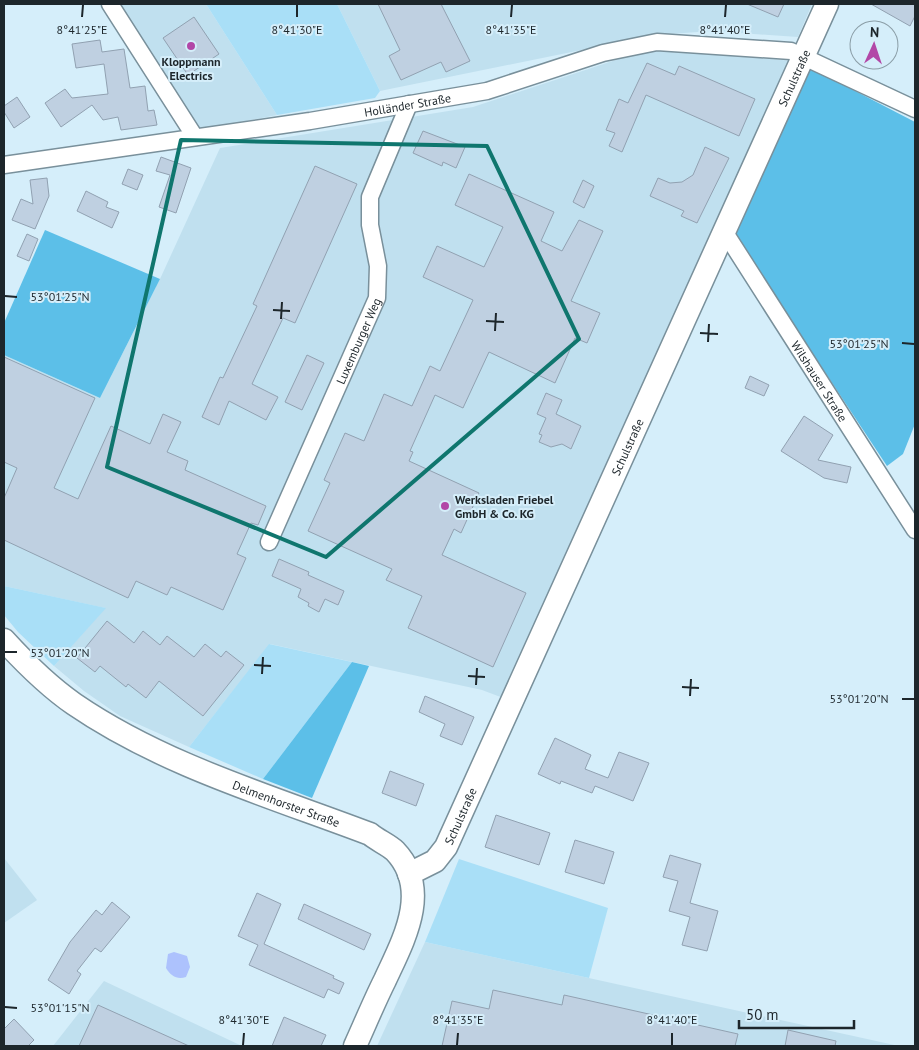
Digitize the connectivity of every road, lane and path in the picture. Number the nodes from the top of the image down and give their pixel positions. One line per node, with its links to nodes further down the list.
1 (110, 4): 6 (street)
2 (827, 4): 3 (street, Schulstraße)
3 (804, 56): 4 (street, Holländer Straße); 5 (street, Holländer Straße); 8 (street, Schulstraße)
4 (409, 104): 6 (street, Holländer Straße); 10 (street, Luxemburger Weg)
5 (915, 109)
6 (195, 137): 7 (street, Holländer Straße)
7 (4, 165)
8 (724, 231): 9 (street, Wilshauser Straße); 12 (street, Schulstraße)
9 (915, 530)
10 (269, 542)
11 (4, 640): 12 (street, Delmenhorster Straße)
12 (409, 874): 13 (street, Delmenhorster Straße)
13 (355, 1046)

